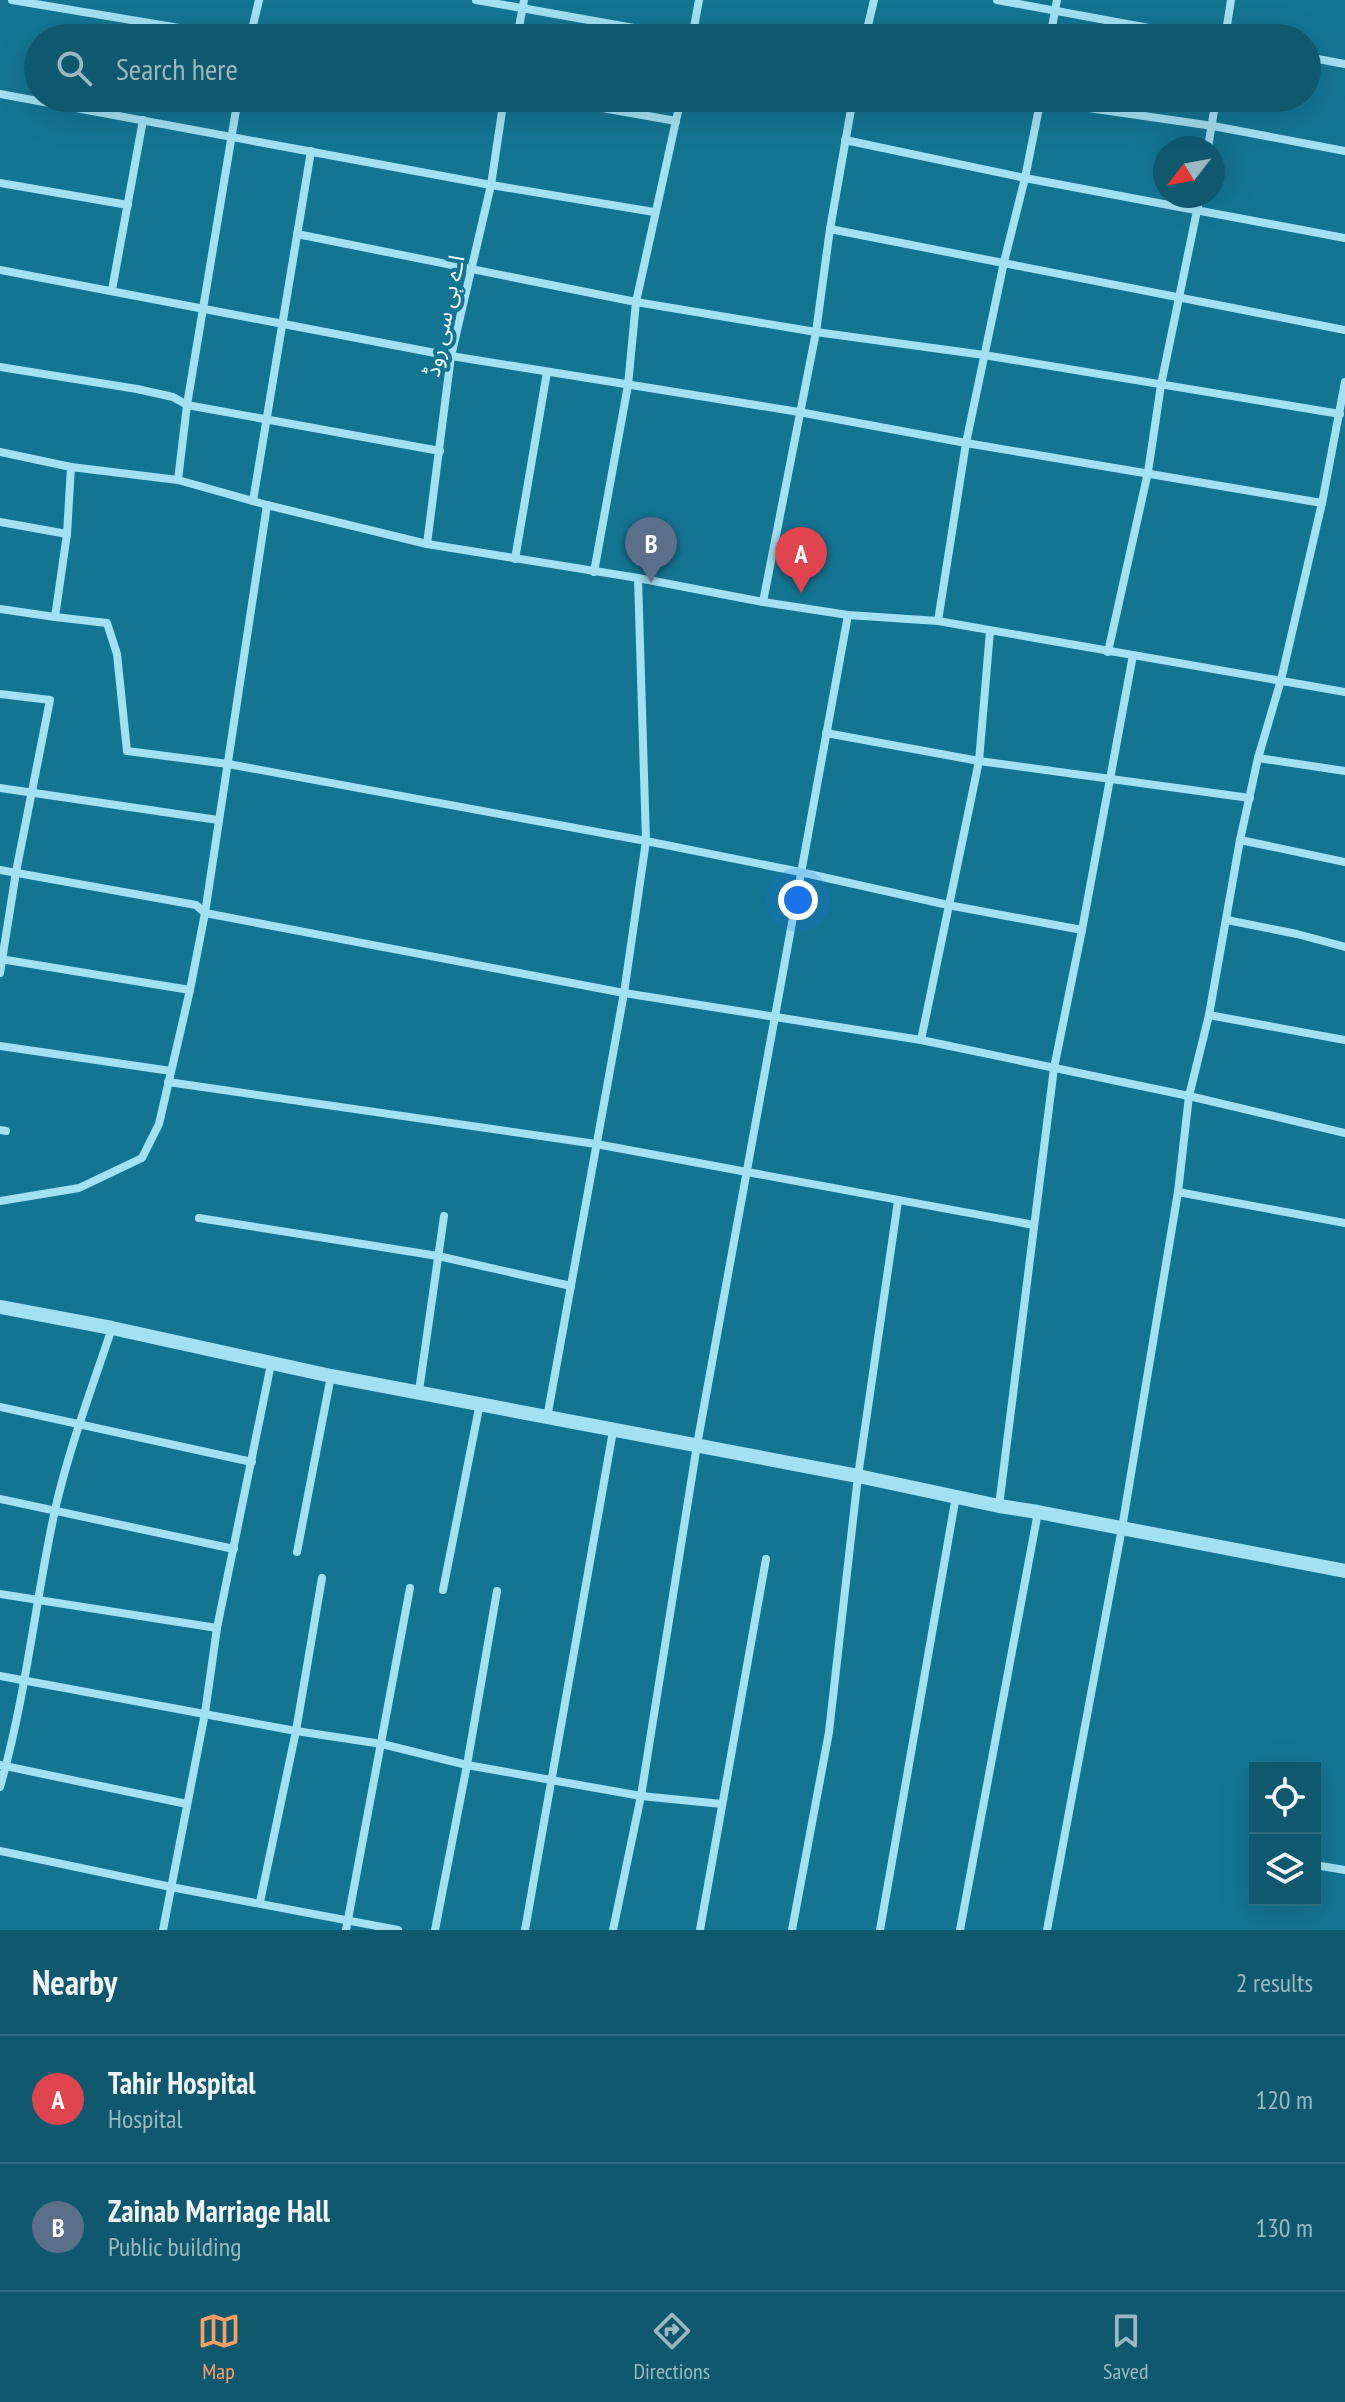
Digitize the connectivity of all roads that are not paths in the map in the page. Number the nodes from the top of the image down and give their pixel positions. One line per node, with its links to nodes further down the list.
1 (12, 0): 10 (street)
2 (259, 0): 11 (street)
3 (476, 0): 8 (street)
4 (699, 0): 13 (street)
5 (874, 0): 14 (street)
6 (997, 0): 9 (street)
7 (1231, 0): 16 (street)
8 (524, 5): 12 (street)
9 (1056, 5): 15 (street)
10 (155, 24)
11 (253, 24)
12 (620, 24)
13 (694, 24)
14 (868, 24)
15 (1141, 24)
16 (1227, 24)
17 (1321, 60): 18 (street)
18 (1345, 64)
19 (0, 94): 20 (street)
20 (24, 98)
21 (99, 112): 30 (street)
22 (235, 112): 33 (street)
23 (502, 112): 40 (street, اے بی سی روڈ)
24 (625, 112): 31 (street)
25 (678, 112): 31 (street)
26 (850, 112): 35 (street)
27 (1038, 112): 38 (street)
28 (1120, 112): 32 (street)
29 (1214, 112): 32 (street)
30 (143, 120): 33 (street); 41 (street)
31 (676, 121): 44 (street)
32 (1213, 126): 34 (street); 37 (street)
33 (231, 136): 36 (street); 54 (street)
34 (1211, 136)
35 (845, 140): 38 (street); 45 (street)
36 (311, 151): 40 (street); 46 (street)
37 (1345, 151)
38 (1025, 178): 43 (street); 48 (street)
39 (0, 183): 41 (street)
40 (491, 185): 44 (street); 50 (street, اے بی سی روڈ)
41 (128, 205): 51 (street)
42 (1198, 208): 43 (street)
43 (1197, 211): 47 (street); 52 (street)
44 (654, 212): 53 (street)
45 (830, 229): 48 (street); 57 (street)
46 (297, 234): 50 (street); 55 (street)
47 (1345, 238)
48 (1004, 262): 52 (street); 58 (street)
49 (0, 270): 51 (street)
50 (471, 270): 53 (street); 59 (street, اے بی سی روڈ)
51 (112, 290): 54 (street)
52 (1180, 297): 56 (street); 64 (street)
53 (636, 302): 57 (street); 63 (street)
54 (204, 309): 55 (street); 65 (street)
55 (282, 324): 59 (street); 68 (street)
56 (1345, 330)
57 (816, 332): 58 (street); 66 (street)
58 (984, 355): 64 (street); 69 (street)
59 (451, 356): 61 (street); 70 (street, اے بی سی روڈ)
60 (0, 367): 65 (street)
61 (547, 372): 63 (street); 81 (street)
62 (1345, 382): 67 (street)
63 (628, 385): 66 (street); 82 (street)
64 (1161, 385): 67 (street); 73 (street)
65 (187, 405): 68 (street); 74 (street)
66 (799, 412): 69 (street); 84 (street)
67 (1340, 414): 76 (street)
68 (267, 419): 70 (street); 75 (street)
69 (966, 443): 73 (street); 88 (street)
70 (440, 451): 80 (street, اے بی سی روڈ)
71 (0, 452): 72 (street)
72 (71, 467): 74 (street); 79 (street)
73 (1148, 472): 76 (street); 90 (street)
74 (178, 480): 75 (street)
75 (253, 501): 77 (street)
76 (1322, 503): 92 (street)
77 (267, 505): 80 (street); 98 (street)
78 (0, 522): 79 (street)
79 (67, 534): 87 (street)
80 (427, 544): 81 (street)
81 (515, 559): 82 (street)
82 (594, 572): 83 (street)
83 (638, 578): 84 (street); 106 (street)
84 (763, 602): 86 (street)
85 (0, 609): 87 (street)
86 (848, 615): 88 (street); 95 (street)
87 (55, 617): 98 (street)
88 (938, 621): 89 (street)
89 (990, 631): 90 (street); 97 (street)
90 (1108, 652): 91 (street)
91 (1133, 655): 92 (street); 100 (street)
92 (1281, 680): 93 (street); 96 (street)
93 (1345, 692)
94 (0, 694): 102 (street)
95 (826, 733): 97 (street); 110 (street)
96 (1258, 758): 99 (street); 103 (street)
97 (979, 761): 100 (street); 111 (street)
98 (228, 764): 104 (street); 106 (street)
99 (1345, 771)
100 (1110, 779): 103 (street); 114 (street)
101 (0, 788): 102 (street)
102 (33, 794): 104 (street); 109 (street)
103 (1250, 798): 105 (street)
104 (218, 820): 112 (street)
105 (1240, 840): 107 (street); 113 (street)
106 (646, 841): 110 (street); 119 (street)
107 (1345, 862)
108 (0, 870): 109 (street)
109 (16, 872): 112 (street); 116 (street)
110 (800, 872): 111 (street); 121 (street)
111 (948, 905): 114 (street); 122 (street)
112 (205, 913): 118 (street); 119 (street)
113 (1227, 920): 115 (street); 120 (street)
114 (1082, 930): 125 (street)
115 (1345, 947)
116 (1, 959): 117 (street); 118 (street)
117 (0, 973)
118 (190, 990): 126 (street)
119 (624, 993): 121 (street); 130 (street)
120 (1209, 1015): 123 (street); 128 (street)
121 (776, 1017): 122 (street); 131 (street)
122 (921, 1040): 125 (street)
123 (1345, 1040)
124 (0, 1046): 126 (street)
125 (1054, 1068): 128 (street); 138 (street)
126 (171, 1071): 127 (street)
127 (168, 1082): 130 (street); 133 (street)
128 (1189, 1096): 129 (street); 132 (street)
129 (1345, 1133)
130 (596, 1144): 131 (street); 140 (street)
131 (747, 1171): 134 (street); 151 (street)
132 (1178, 1192): 137 (street); 159 (street)
133 (0, 1201)
134 (898, 1201): 138 (street); 153 (street)
135 (444, 1216): 139 (street)
136 (199, 1218): 139 (street)
137 (1345, 1223)
138 (1034, 1225): 156 (street)
139 (438, 1256): 140 (street); 145 (street)
140 (571, 1286): 148 (street)
141 (0, 1307): 142 (street)
142 (112, 1328): 143 (street); 149 (street)
143 (271, 1364): 144 (street); 152 (street)
144 (331, 1376): 145 (street); 161 (street)
145 (419, 1391): 146 (street)
146 (480, 1402): 148 (street); 166 (street)
147 (0, 1407): 149 (street)
148 (547, 1418): 150 (street)
149 (79, 1424): 152 (street); 157 (street)
150 (613, 1431): 151 (street); 178 (street)
151 (697, 1445): 153 (street); 180 (street)
152 (252, 1462): 160 (street)
153 (858, 1476): 154 (street); 196 (street)
154 (956, 1496): 156 (street); 197 (street)
155 (0, 1499): 157 (street)
156 (999, 1506): 158 (street)
157 (55, 1509): 160 (street); 169 (street)
158 (1038, 1512): 159 (street); 198 (street)
159 (1122, 1528): 163 (street); 199 (street)
160 (234, 1549): 170 (street)
161 (297, 1552)
162 (766, 1559): 182 (street)
163 (1345, 1571)
164 (322, 1578): 174 (street)
165 (410, 1588): 175 (street)
166 (443, 1590)
167 (497, 1591): 176 (street)
168 (0, 1594): 169 (street)
169 (39, 1600): 170 (street); 172 (street)
170 (217, 1628): 173 (street)
171 (0, 1676): 172 (street)
172 (24, 1681): 173 (street); 177 (street)
173 (205, 1713): 174 (street); 181 (street)
174 (296, 1731): 175 (street); 187 (street)
175 (382, 1744): 176 (street); 188 (street)
176 (467, 1765): 178 (street); 192 (street)
177 (3, 1766): 179 (street); 181 (street)
178 (552, 1779): 180 (street); 193 (street)
179 (0, 1787)
180 (641, 1796): 182 (street); 194 (street)
181 (187, 1804): 186 (street)
182 (722, 1804): 195 (street)
183 (0, 1851): 186 (street)
184 (1321, 1866): 185 (street)
185 (1345, 1870)
186 (171, 1887): 187 (street); 189 (street)
187 (260, 1902): 188 (street)
188 (348, 1919): 190 (street); 191 (street)
189 (163, 1930)
190 (346, 1930)
191 (398, 1930)
192 (435, 1930)
193 (525, 1930)
194 (613, 1930)
195 (700, 1930)
196 (792, 1930)
197 (880, 1930)
198 (960, 1930)
199 (1047, 1930)

